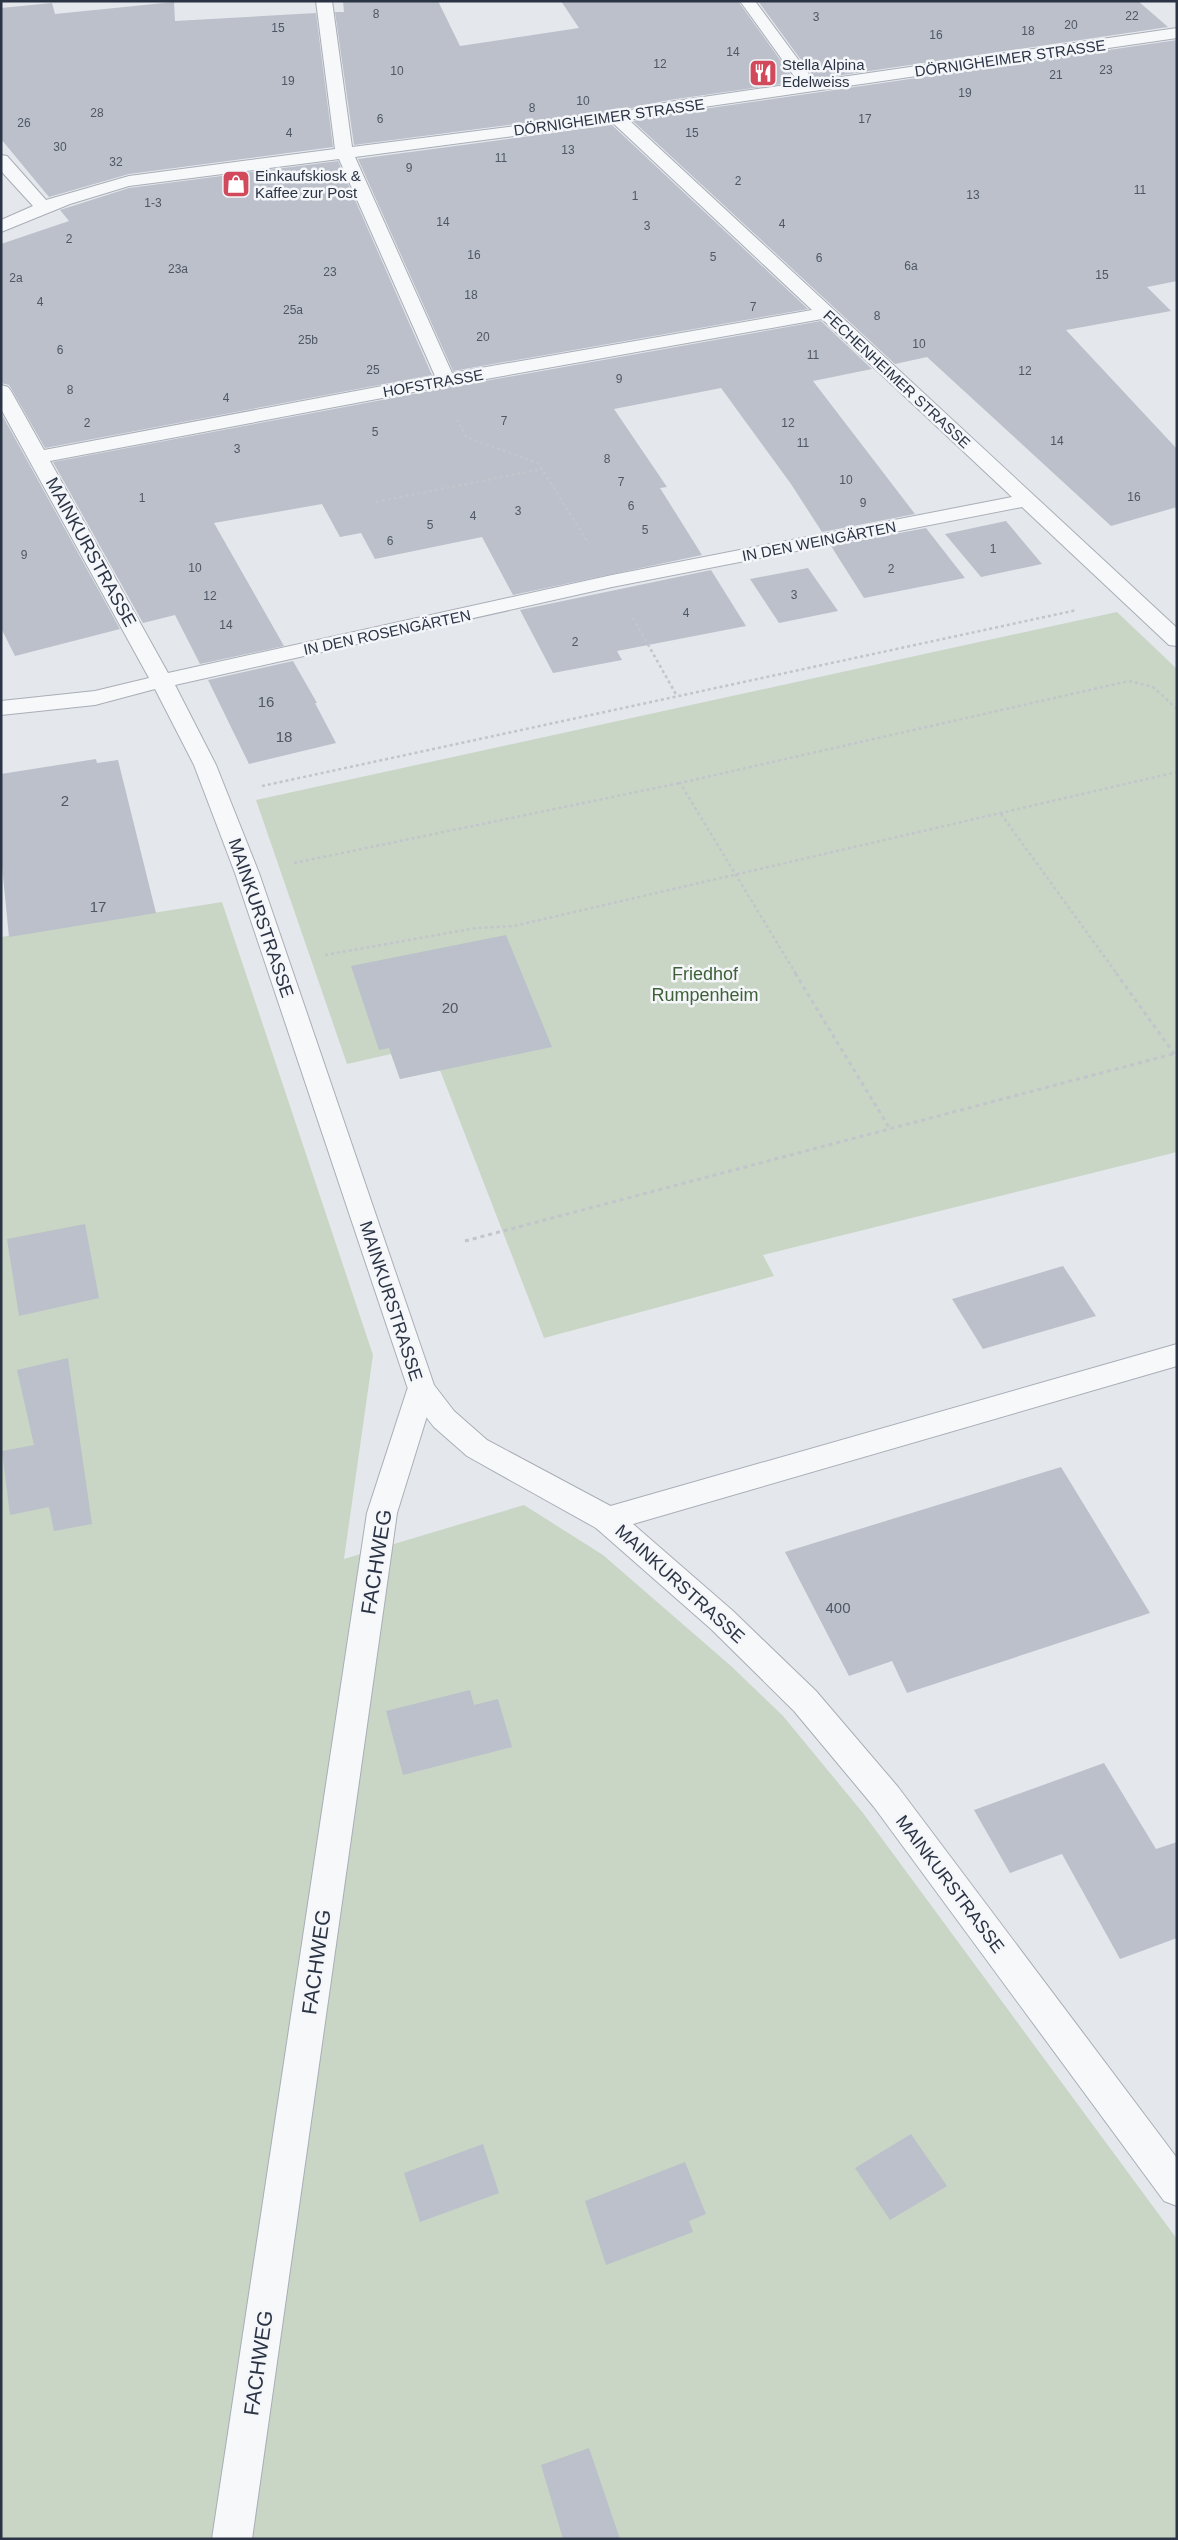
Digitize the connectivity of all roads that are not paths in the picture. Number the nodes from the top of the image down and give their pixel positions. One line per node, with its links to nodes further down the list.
1 (324, 1): 6 (street)
2 (747, 1): 4 (street)
3 (1177, 33): 4 (street, DÖRNIGHEIMER STRASSE)
4 (810, 87): 5 (street, DÖRNIGHEIMER STRASSE)
5 (617, 118): 6 (street, DÖRNIGHEIMER STRASSE); 10 (street, FECHENHEIMER STRASSE)
6 (344, 152): 8 (street, DÖRNIGHEIMER STRASSE); 11 (street)
7 (3, 164): 8 (street)
8 (43, 206): 9 (street)
9 (1, 227)
10 (827, 313): 11 (street, HOFSTRASSE); 14 (street, FECHENHEIMER STRASSE)
11 (440, 381): 13 (street, HOFSTRASSE)
12 (1, 391): 13 (street, MAINKURSTRASSE)
13 (39, 457): 17 (street, MAINKURSTRASSE)
14 (1026, 500): 15 (street, IN DEN WEINGÄRTEN); 16 (street, FECHENHEIMER STRASSE)
15 (612, 582): 17 (street, IN DEN ROSENGÄRTEN)
16 (1177, 640)
17 (162, 682): 18 (street, IN DEN ROSENGÄRTEN); 20 (street, MAINKURSTRASSE)
18 (1, 708)
19 (1177, 1355): 21 (street)
20 (421, 1390): 21 (street, MAINKURSTRASSE); 23 (street, FACHWEG)
21 (607, 1519): 22 (street, MAINKURSTRASSE)
22 (1177, 2188)
23 (232, 2539)

